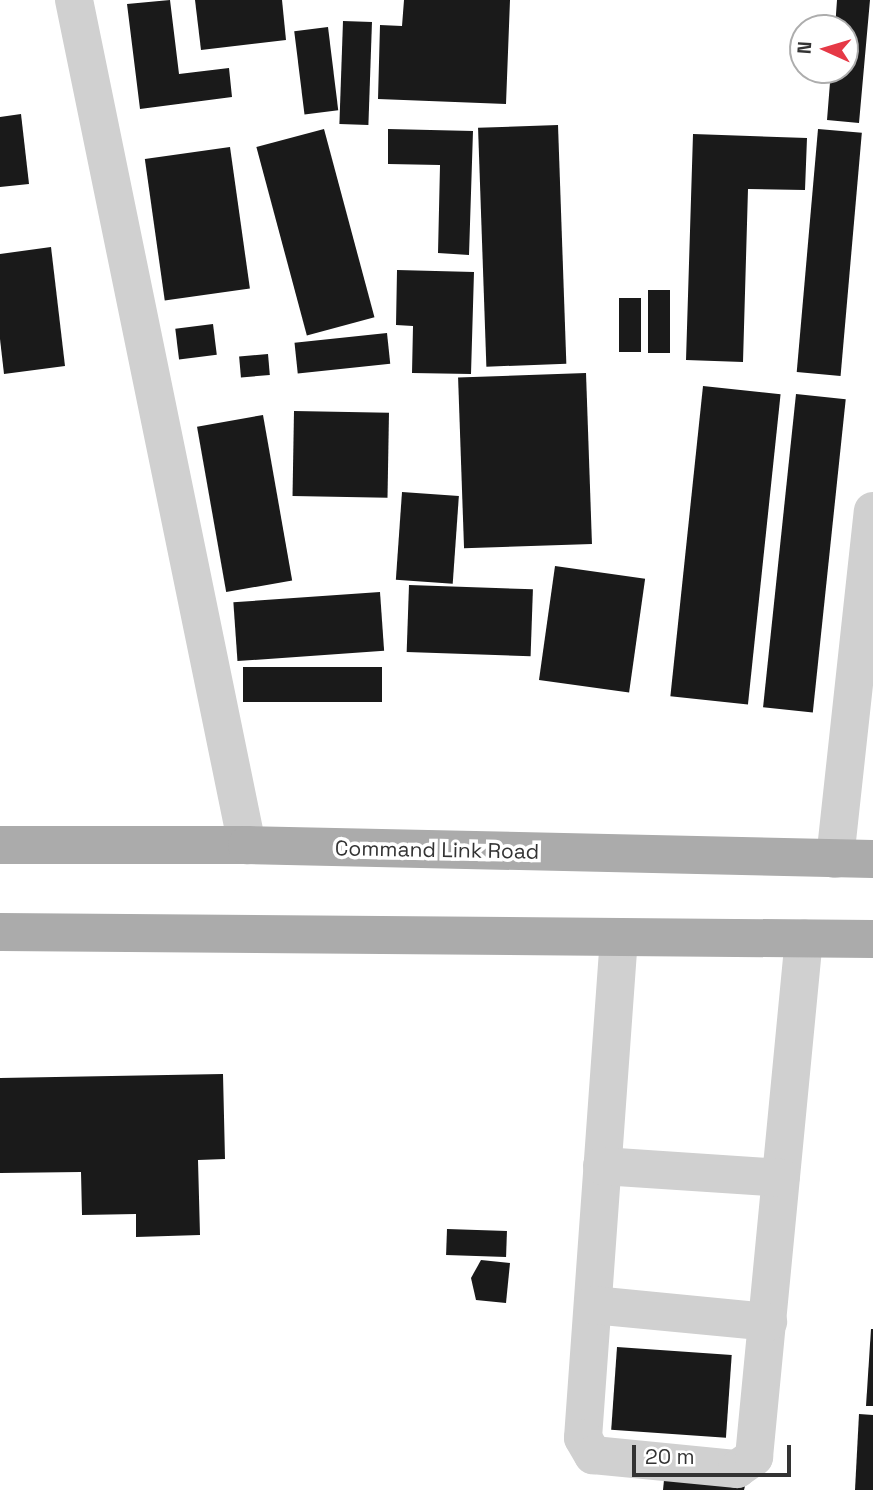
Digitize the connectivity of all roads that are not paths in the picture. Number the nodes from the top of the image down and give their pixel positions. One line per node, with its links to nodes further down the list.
1 (74, 0): 4 (street)
2 (873, 511): 5 (street)
3 (0, 845): 4 (main road, Command Link Road)
4 (247, 845): 5 (main road, Command Link Road)
5 (835, 859): 6 (main road, Command Link Road)
6 (873, 859)
7 (0, 932): 8 (main road)
8 (620, 937): 9 (main road); 11 (street)
9 (804, 938): 10 (main road); 12 (street)
10 (873, 939)
11 (603, 1166): 12 (street); 13 (street)
12 (781, 1178): 14 (street)
13 (593, 1305): 14 (street); 14 (street)
14 (768, 1322)

